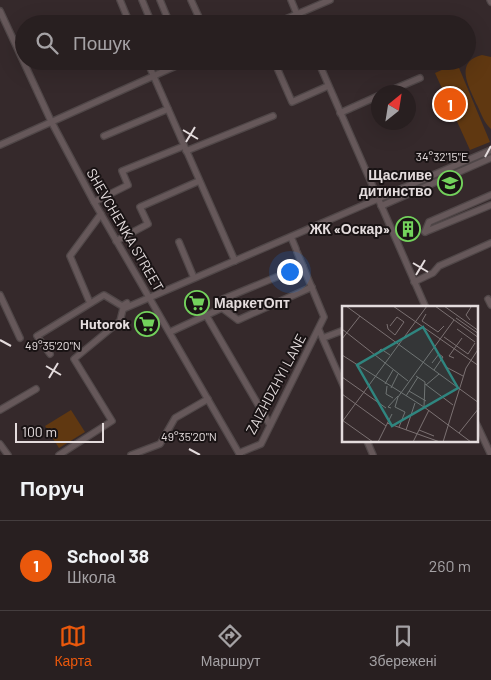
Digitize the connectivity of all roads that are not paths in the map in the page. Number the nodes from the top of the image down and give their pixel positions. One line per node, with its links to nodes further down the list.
1 (120, 0): 9 (street)
2 (160, 0): 11 (street)
3 (191, 0): 12 (street)
4 (291, 0): 8 (street)
5 (330, 0): 8 (street)
6 (144, 1): 10 (street)
7 (0, 11): 13 (street, SHEVCHENKA STREET)
8 (297, 14)
9 (126, 15)
10 (149, 15)
11 (166, 15)
12 (198, 15)
13 (15, 43)
14 (27, 70): 27 (street, SHEVCHENKA STREET)
15 (151, 70): 19 (street)
16 (167, 70): 19 (street)
17 (278, 70): 22 (street)
18 (322, 70): 22 (street)
19 (153, 76): 24 (street); 27 (street)
20 (420, 78): 21 (street)
21 (404, 85)
22 (328, 86): 25 (street)
23 (371, 99): 25 (street)
24 (168, 109): 28 (street); 30 (street)
25 (340, 113): 35 (street)
26 (274, 116): 30 (street)
27 (51, 121): 29 (street); 36 (street, SHEVCHENKA STREET)
28 (104, 136)
29 (0, 144)
30 (185, 148): 33 (street); 36 (street)
31 (491, 150): 35 (street)
32 (491, 158): 39 (street)
33 (200, 181): 43 (street); 46 (street)
34 (491, 195): 37 (street)
35 (378, 200): 39 (street); 42 (street)
36 (94, 202): 41 (street, SHEVCHENKA STREET)
37 (469, 204): 40 (street); 40 (street)
38 (491, 205): 40 (street)
39 (381, 206): 49 (street)
40 (472, 212)
41 (101, 214): 43 (street, SHEVCHENKA STREET); 53 (street)
42 (291, 237): 46 (street); 47 (street)
43 (116, 241): 52 (street, SHEVCHENKA STREET)
44 (179, 242): 48 (street)
45 (491, 243): 49 (street)
46 (235, 261): 48 (street)
47 (303, 266): 50 (street); 55 (street)
48 (194, 278): 52 (street)
49 (414, 282): 54 (street)
50 (312, 287): 55 (street); 57 (street, ZAIZHDZHYI LANE)
51 (0, 295): 60 (street)
52 (150, 298): 53 (street); 59 (street, SHEVCHENKA STREET); 73 (street)
53 (90, 303): 62 (street)
54 (425, 306)
55 (222, 308): 56 (street)
56 (206, 315): 59 (street); 67 (street)
57 (319, 330): 61 (street); 67 (street, ZAIZHDZHYI LANE)
58 (342, 331): 61 (street)
59 (170, 332): 65 (street, SHEVCHENKA STREET)
60 (20, 338)
61 (323, 338): 63 (street)
62 (50, 354)
63 (342, 382)
64 (36, 389): 66 (street)
65 (208, 399): 71 (street, SHEVCHENKA STREET); 74 (street)
66 (0, 410)
67 (270, 424): 71 (street, ZAIZHDZHYI LANE)
68 (478, 427): 76 (street)
69 (367, 442): 75 (street)
70 (0, 444): 72 (street)
71 (239, 454)
72 (8, 455)
73 (58, 455)
74 (131, 455)
75 (373, 455)
76 (490, 455)

